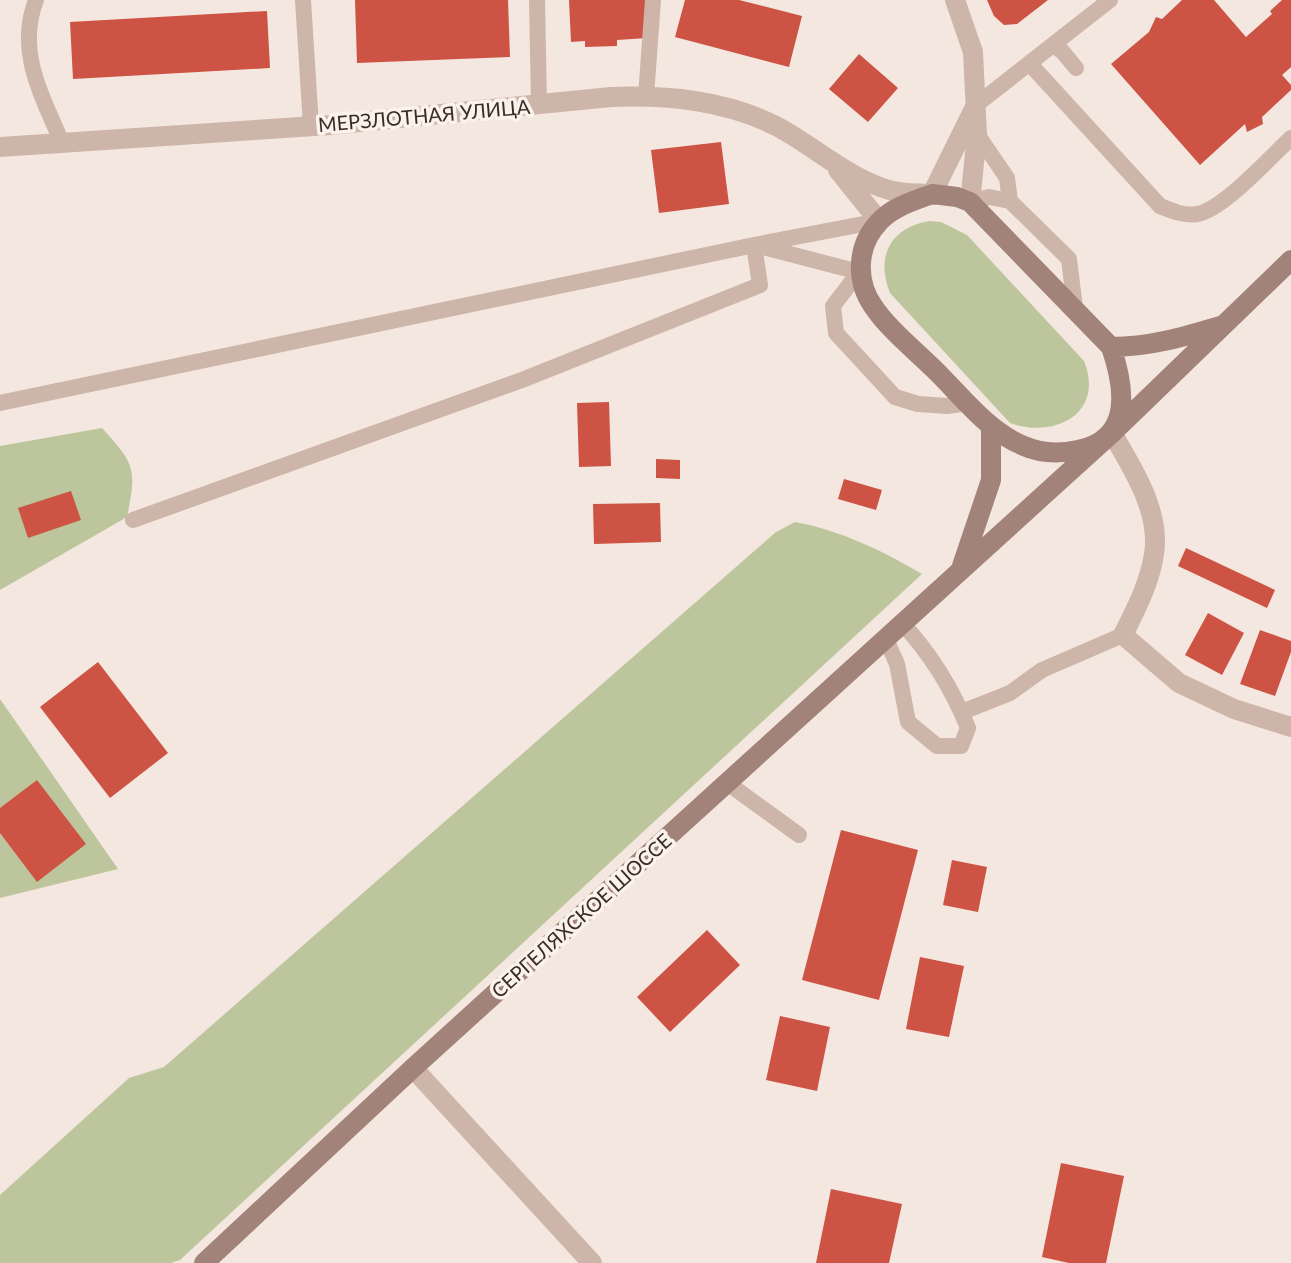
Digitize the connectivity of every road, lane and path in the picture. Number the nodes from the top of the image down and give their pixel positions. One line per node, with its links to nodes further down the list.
1 (36, 0): 16 (lane)
2 (303, 0): 13 (lane)
3 (537, 0): 11 (lane)
4 (653, 0): 10 (lane)
5 (955, 0): 12 (street)
6 (1110, 0): 7 (lane)
7 (1054, 46): 8 (lane); 9 (lane)
8 (1030, 64): 12 (lane); 15 (lane)
9 (1076, 68)
10 (646, 96): 11 (street, МЕРЗЛОТНАЯ УЛИЦА); 18 (street, МЕРЗЛОТНАЯ УЛИЦА)
11 (539, 104): 13 (street, МЕРЗЛОТНАЯ УЛИЦА)
12 (976, 105): 14 (street); 19 (street)
13 (311, 126): 16 (street, МЕРЗЛОТНАЯ УЛИЦА)
14 (977, 134): 20 (lane); 21 (street)
15 (1291, 138)
16 (62, 143): 17 (street, МЕРЗЛОТНАЯ УЛИЦА)
17 (0, 147)
18 (833, 164): 19 (street); 22 (street)
19 (932, 194): 21 (main road); 22 (main road)
20 (1010, 201): 21 (lane); 26 (lane)
21 (970, 202): 26 (main road)
22 (879, 221): 23 (lane); 25 (main road)
23 (754, 245): 25 (lane); 29 (lane); 33 (lane)
24 (1291, 260): 27 (main road, СЕРГЕЛЯХСКОЕ ШОССЕ)
25 (859, 272): 30 (main road, СЕРГЕЛЯХСКОЕ ШОССЕ); 30 (lane)
26 (1075, 308): 28 (main road)
27 (1224, 325): 28 (main road); 32 (main road, СЕРГЕЛЯХСКОЕ ШОССЕ)
28 (1111, 347): 32 (main road)
29 (0, 403)
30 (968, 403): 31 (main road, СЕРГЕЛЯХСКОЕ ШОССЕ)
31 (991, 426): 32 (main road, СЕРГЕЛЯХСКОЕ ШОССЕ); 34 (main road)
32 (1112, 433): 34 (main road, СЕРГЕЛЯХСКОЕ ШОССЕ); 36 (street)
33 (133, 520)
34 (961, 570): 35 (main road, СЕРГЕЛЯХСКОЕ ШОССЕ)
35 (901, 622): 37 (main road, СЕРГЕЛЯХСКОЕ ШОССЕ); 38 (lane)
36 (1123, 635): 38 (lane); 39 (street)
37 (885, 637): 38 (lane); 40 (main road, СЕРГЕЛЯХСКОЕ ШОССЕ)
38 (962, 712)
39 (1291, 727)
40 (726, 782): 41 (lane); 42 (main road, СЕРГЕЛЯХСКОЕ ШОССЕ)
41 (799, 835)
42 (413, 1068): 43 (main road, СЕРГЕЛЯХСКОЕ ШОССЕ); 44 (street)
43 (204, 1263)
44 (592, 1263)

